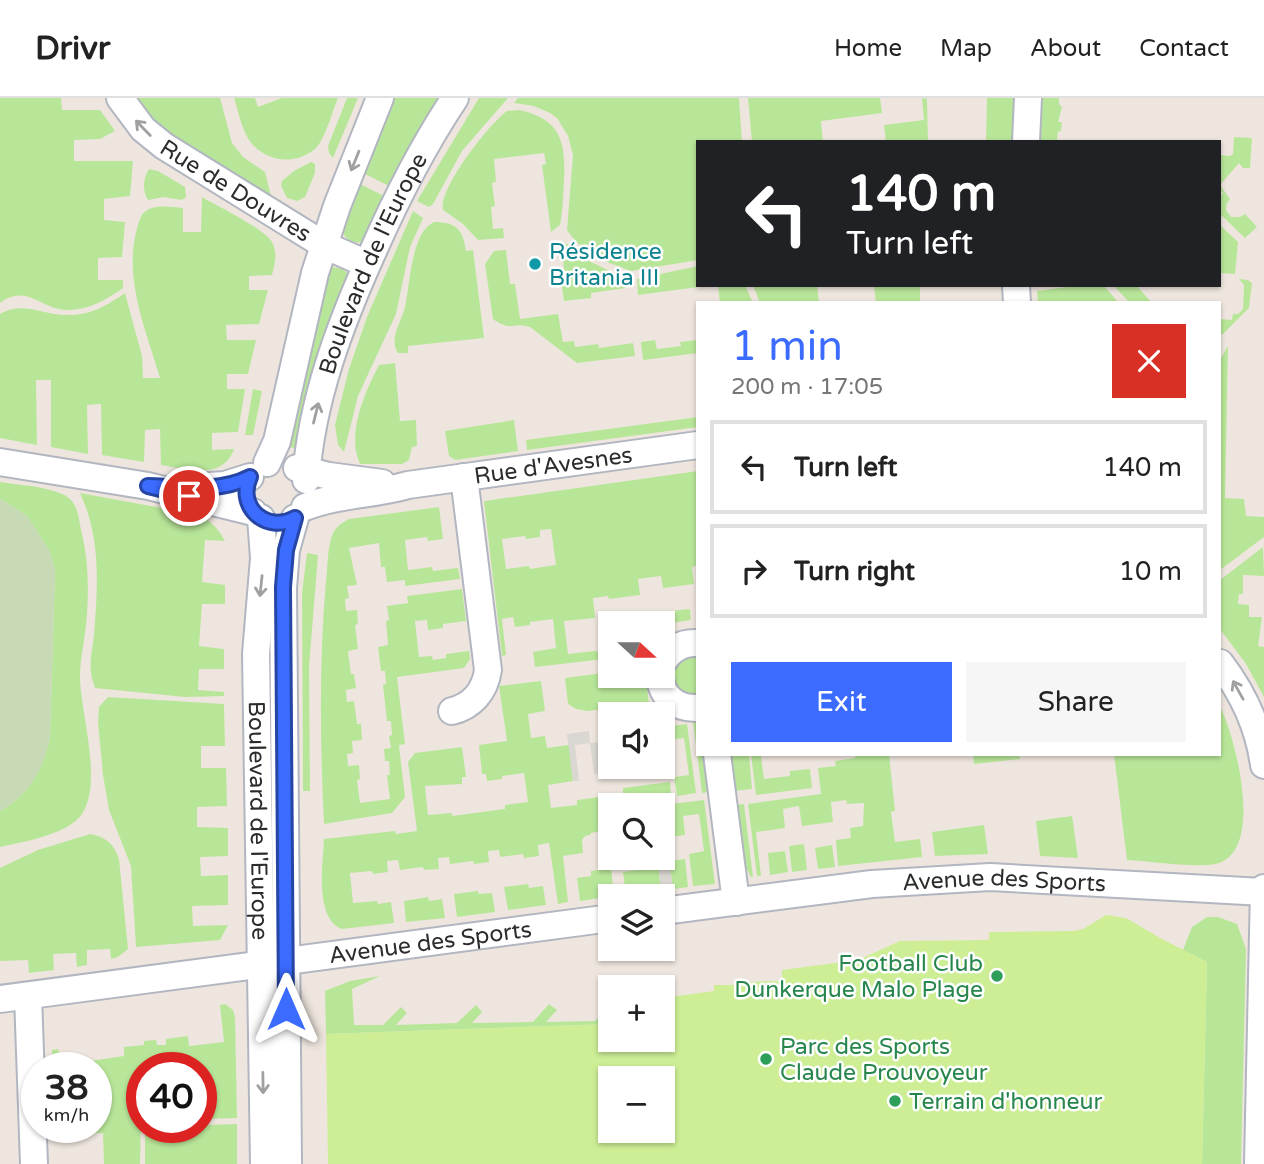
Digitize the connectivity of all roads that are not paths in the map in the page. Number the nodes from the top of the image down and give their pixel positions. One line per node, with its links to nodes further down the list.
1 (120, 98): 6 (street, Rue de Douvres, one-way to 1)
2 (380, 98): 6 (street, Boulevard de l'Europe, one-way to 6)
3 (455, 98): 7 (street, Boulevard de l'Europe)
4 (1028, 98): 5 (street)
5 (1026, 140)
6 (324, 245): 7 (street, Rue de Douvres); 10 (street, Boulevard de l'Europe)
7 (367, 264): 11 (street, Boulevard de l'Europe, one-way to 7)
8 (696, 445): 12 (street, Rue d'Avesnes)
9 (0, 462): 14 (street)
10 (258, 470): 11 (street); 14 (street); 16 (street)
11 (304, 473): 13 (street, Rue d'Avesnes); 15 (street)
12 (464, 477): 13 (street, Rue d'Avesnes); 22 (street)
13 (408, 485): 15 (street, Rue d'Avesnes)
14 (148, 486): 16 (street)
15 (300, 513): 16 (street); 29 (street, Boulevard de l'Europe)
16 (257, 515): 29 (street, Boulevard de l'Europe, one-way to 29)
17 (696, 643): 18 (street)
18 (676, 648)
19 (1221, 664): 24 (street, one-way to 19)
20 (662, 688): 21 (street)
21 (696, 708)
22 (452, 711)
23 (717, 756): 26 (street)
24 (1264, 765)
25 (1264, 891): 26 (street, Avenue des Sports); 35 (street)
26 (736, 901): 27 (street, Avenue des Sports)
27 (675, 909)
28 (598, 920): 29 (street, Avenue des Sports)
29 (273, 964): 30 (street, Avenue des Sports); 33 (street, Boulevard de l'Europe, one-way to 33); 34 (street, Boulevard de l'Europe)
30 (28, 996): 31 (street, Avenue des Sports); 32 (street)
31 (0, 999)
32 (34, 1164)
33 (264, 1164)
34 (288, 1164)
35 (1258, 1164)

